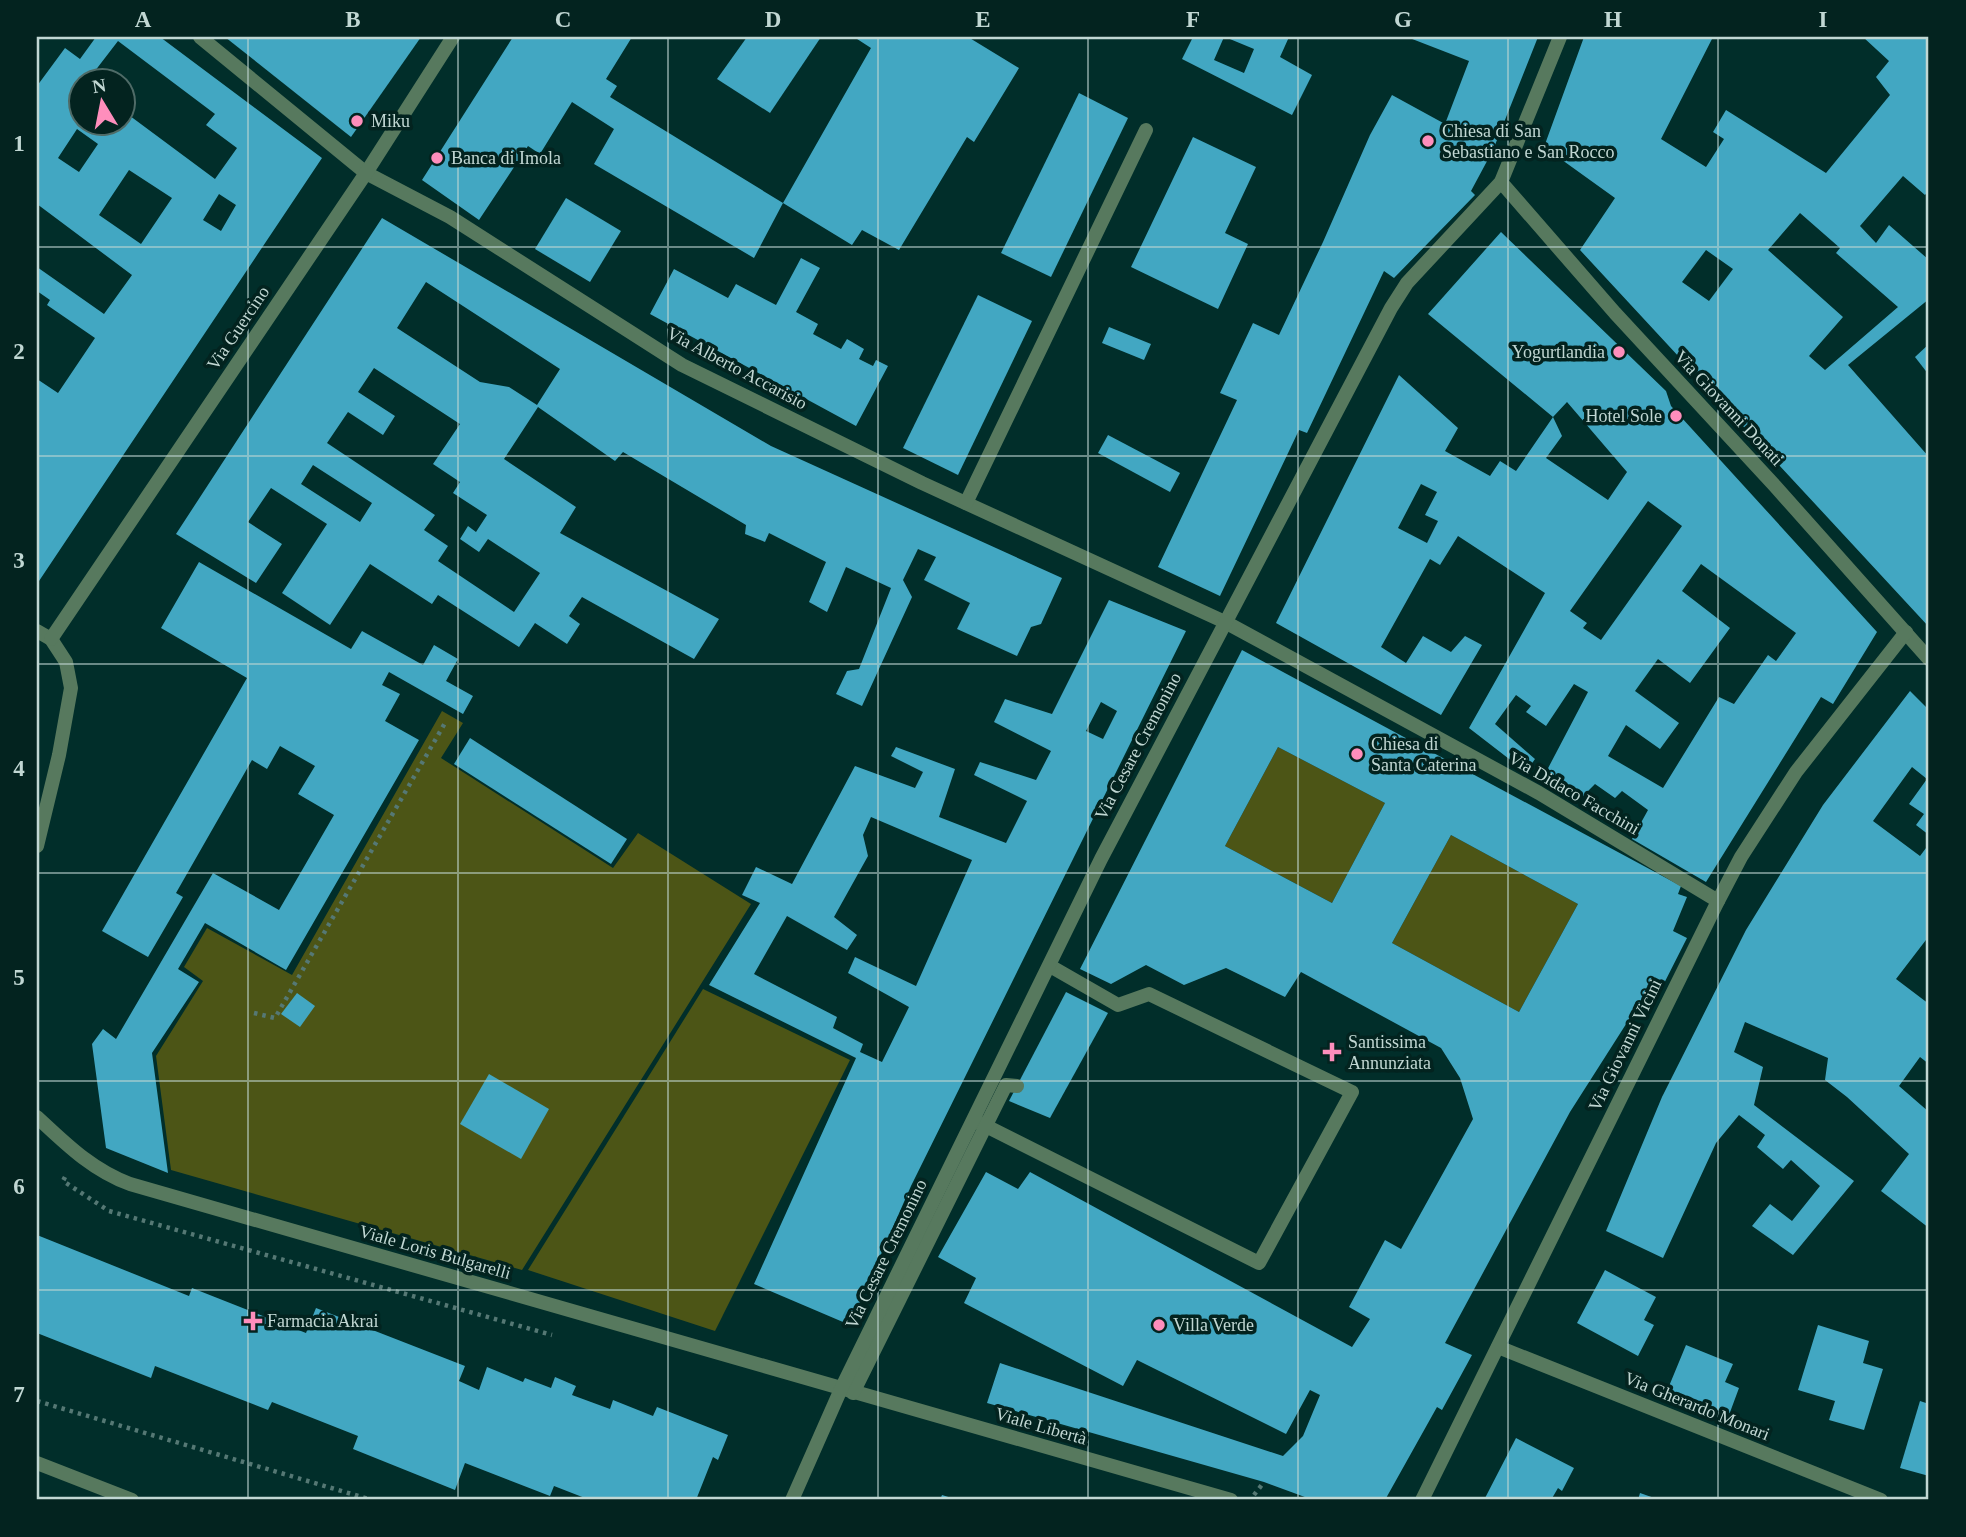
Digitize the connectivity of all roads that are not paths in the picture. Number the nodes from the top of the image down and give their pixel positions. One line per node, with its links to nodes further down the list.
1 (200, 37): 5 (street, Via Alberto Accarisio)
2 (453, 37): 5 (street, Via Guercino)
3 (1560, 37): 6 (street, Via Cesare Cremonino)
4 (1146, 130): 7 (street)
5 (366, 173): 7 (street, Via Alberto Accarisio); 11 (street, Via Guercino)
6 (1501, 182): 8 (street, Via Cesare Cremonino); 10 (street, Via Giovanni Donati)
7 (966, 503): 8 (street, Via Alberto Accarisio)
8 (1225, 622): 14 (street, Via Didaco Facchini); 15 (street, Via Cesare Cremonino)
9 (37, 631): 11 (street)
10 (1906, 632): 12 (street, Via Giovanni Donati); 14 (street, Via Giovanni Vicini)
11 (51, 639): 13 (street)
12 (1929, 659)
13 (37, 846)
14 (1718, 901): 19 (street, Via Giovanni Vicini)
15 (1050, 966): 18 (street, Via Cesare Cremonino); 18 (street)
16 (1017, 1086): 18 (street)
17 (37, 1117): 20 (street, Viale Loris Bulgarelli)
18 (980, 1123): 20 (street, Via Cesare Cremonino)
19 (1498, 1347): 25 (street, Via Giovanni Vicini); 26 (street, Via Gherardo Monari)
20 (847, 1391): 23 (street, Via Cesare Cremonino); 24 (street, Viale Libertà)
21 (37, 1464): 22 (street)
22 (132, 1500)
23 (792, 1500)
24 (1231, 1500)
25 (1422, 1500)
26 (1881, 1500)

